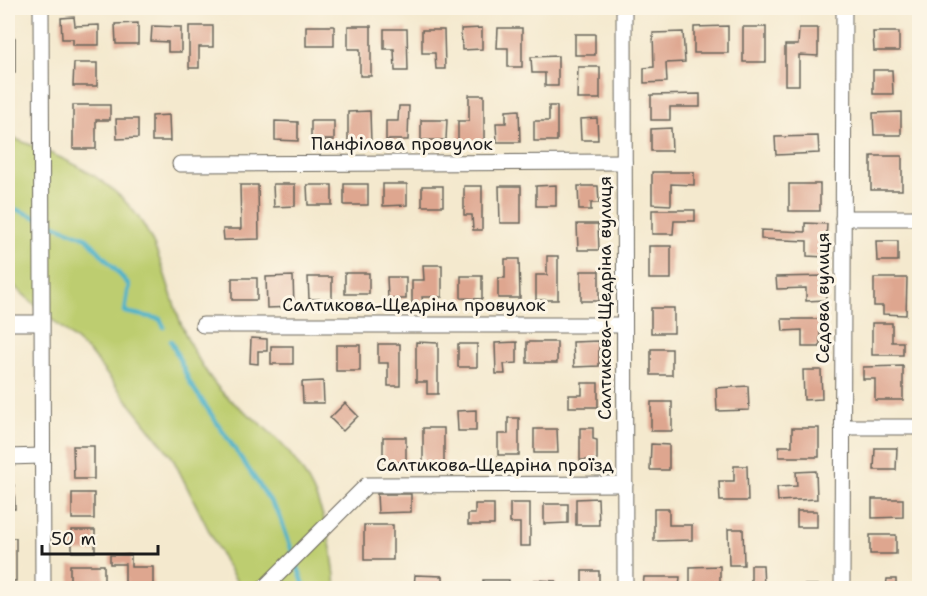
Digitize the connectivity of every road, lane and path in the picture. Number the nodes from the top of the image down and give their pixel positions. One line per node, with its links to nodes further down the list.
1 (41, 8): 9 (street)
2 (624, 8): 4 (street, Салтикова-Щедріна вулиця)
3 (844, 8): 6 (street, Сєдова вулиця)
4 (624, 162): 5 (street, Панфілова провулок); 11 (street, Салтикова-Щедріна вулиця)
5 (180, 164)
6 (843, 218): 7 (street); 12 (street, Сєдова вулиця)
7 (920, 218)
8 (8, 323): 9 (street)
9 (41, 323): 14 (street)
10 (203, 325): 11 (street, Салтикова-Щедріна провулок)
11 (624, 325): 16 (street, Салтикова-Щедріна вулиця)
12 (842, 427): 13 (street); 20 (street, Сєдова вулиця)
13 (920, 427)
14 (41, 456): 15 (street); 17 (street)
15 (8, 457)
16 (625, 484): 18 (street, Салтикова-Щедріна проїзд); 19 (street, Салтикова-Щедріна вулиця)
17 (43, 588)
18 (264, 588)
19 (625, 588)
20 (842, 588)

